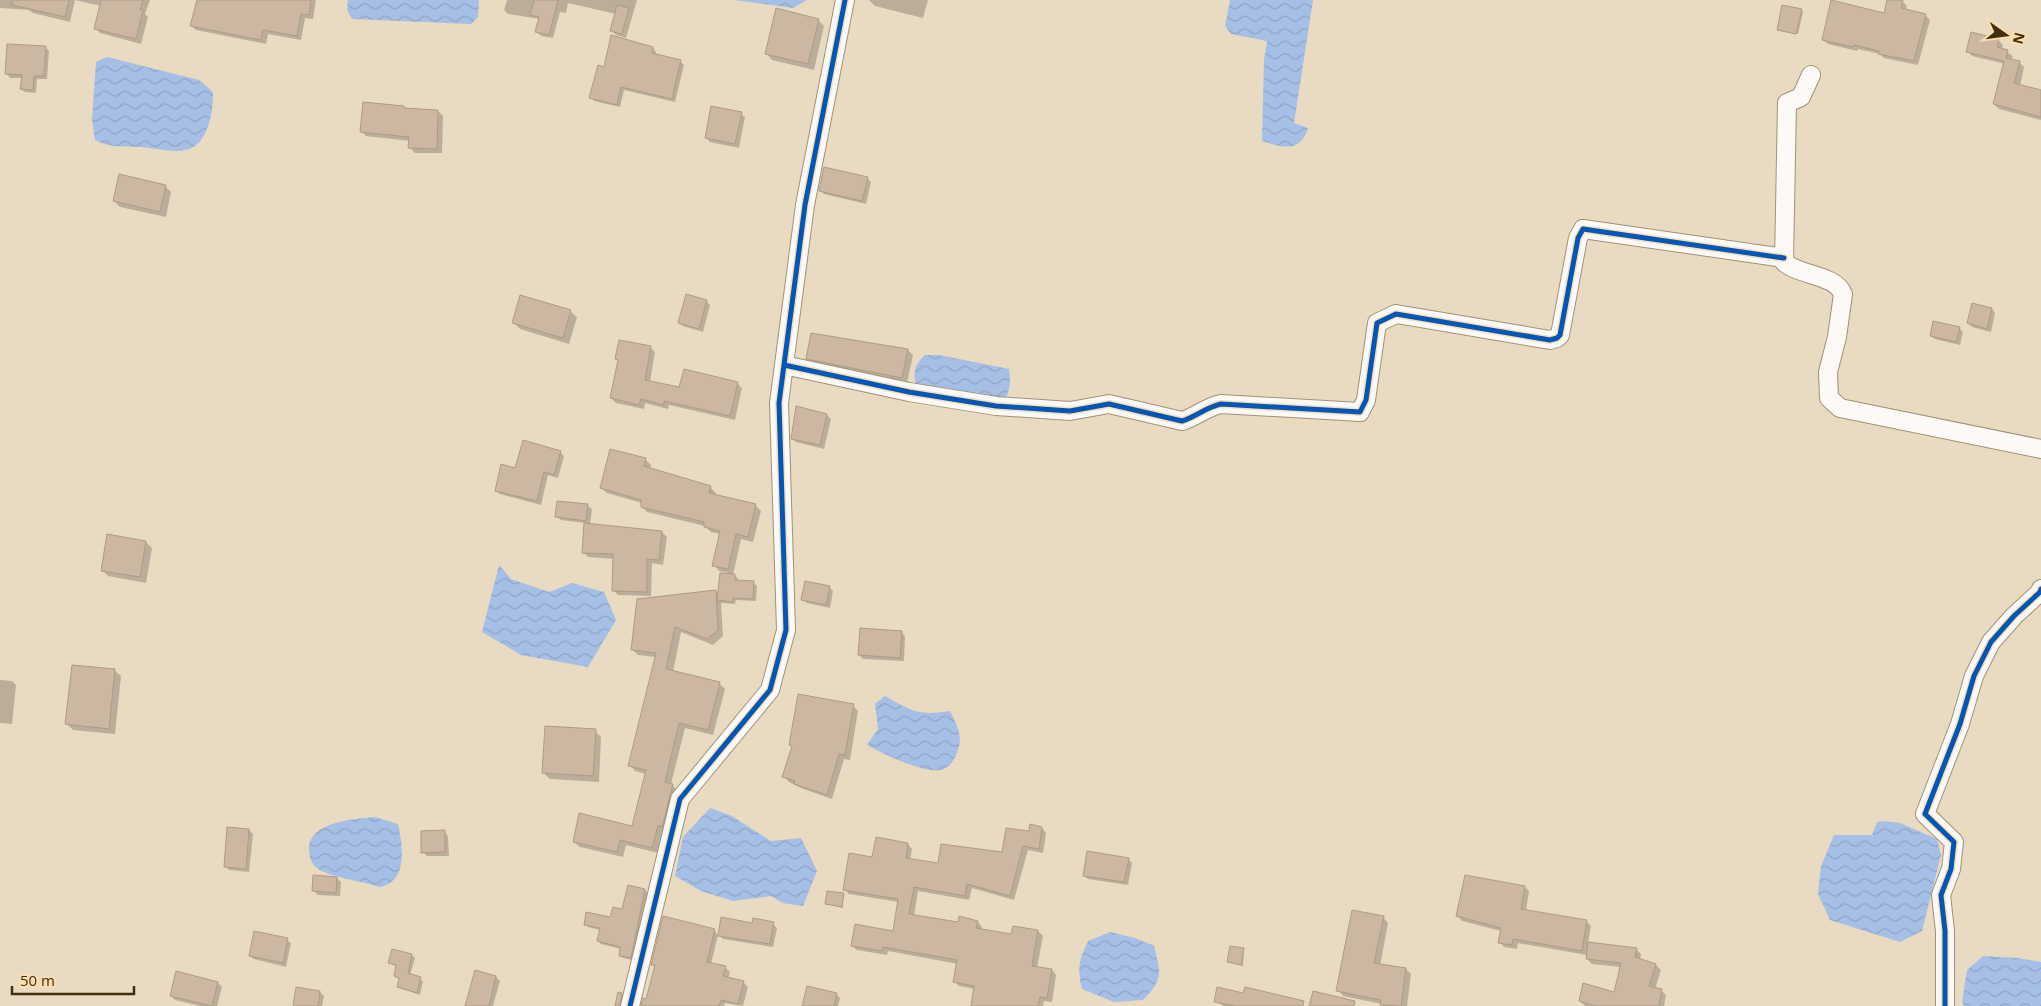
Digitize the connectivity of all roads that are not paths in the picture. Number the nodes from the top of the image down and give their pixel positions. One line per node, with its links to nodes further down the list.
1 (845, 0): 4 (street)
2 (1811, 75): 3 (street)
3 (1784, 258): 4 (street); 5 (street)
4 (784, 365): 7 (street)
5 (2041, 449)
6 (2041, 589): 8 (street)
7 (630, 1006)
8 (1945, 1006)

